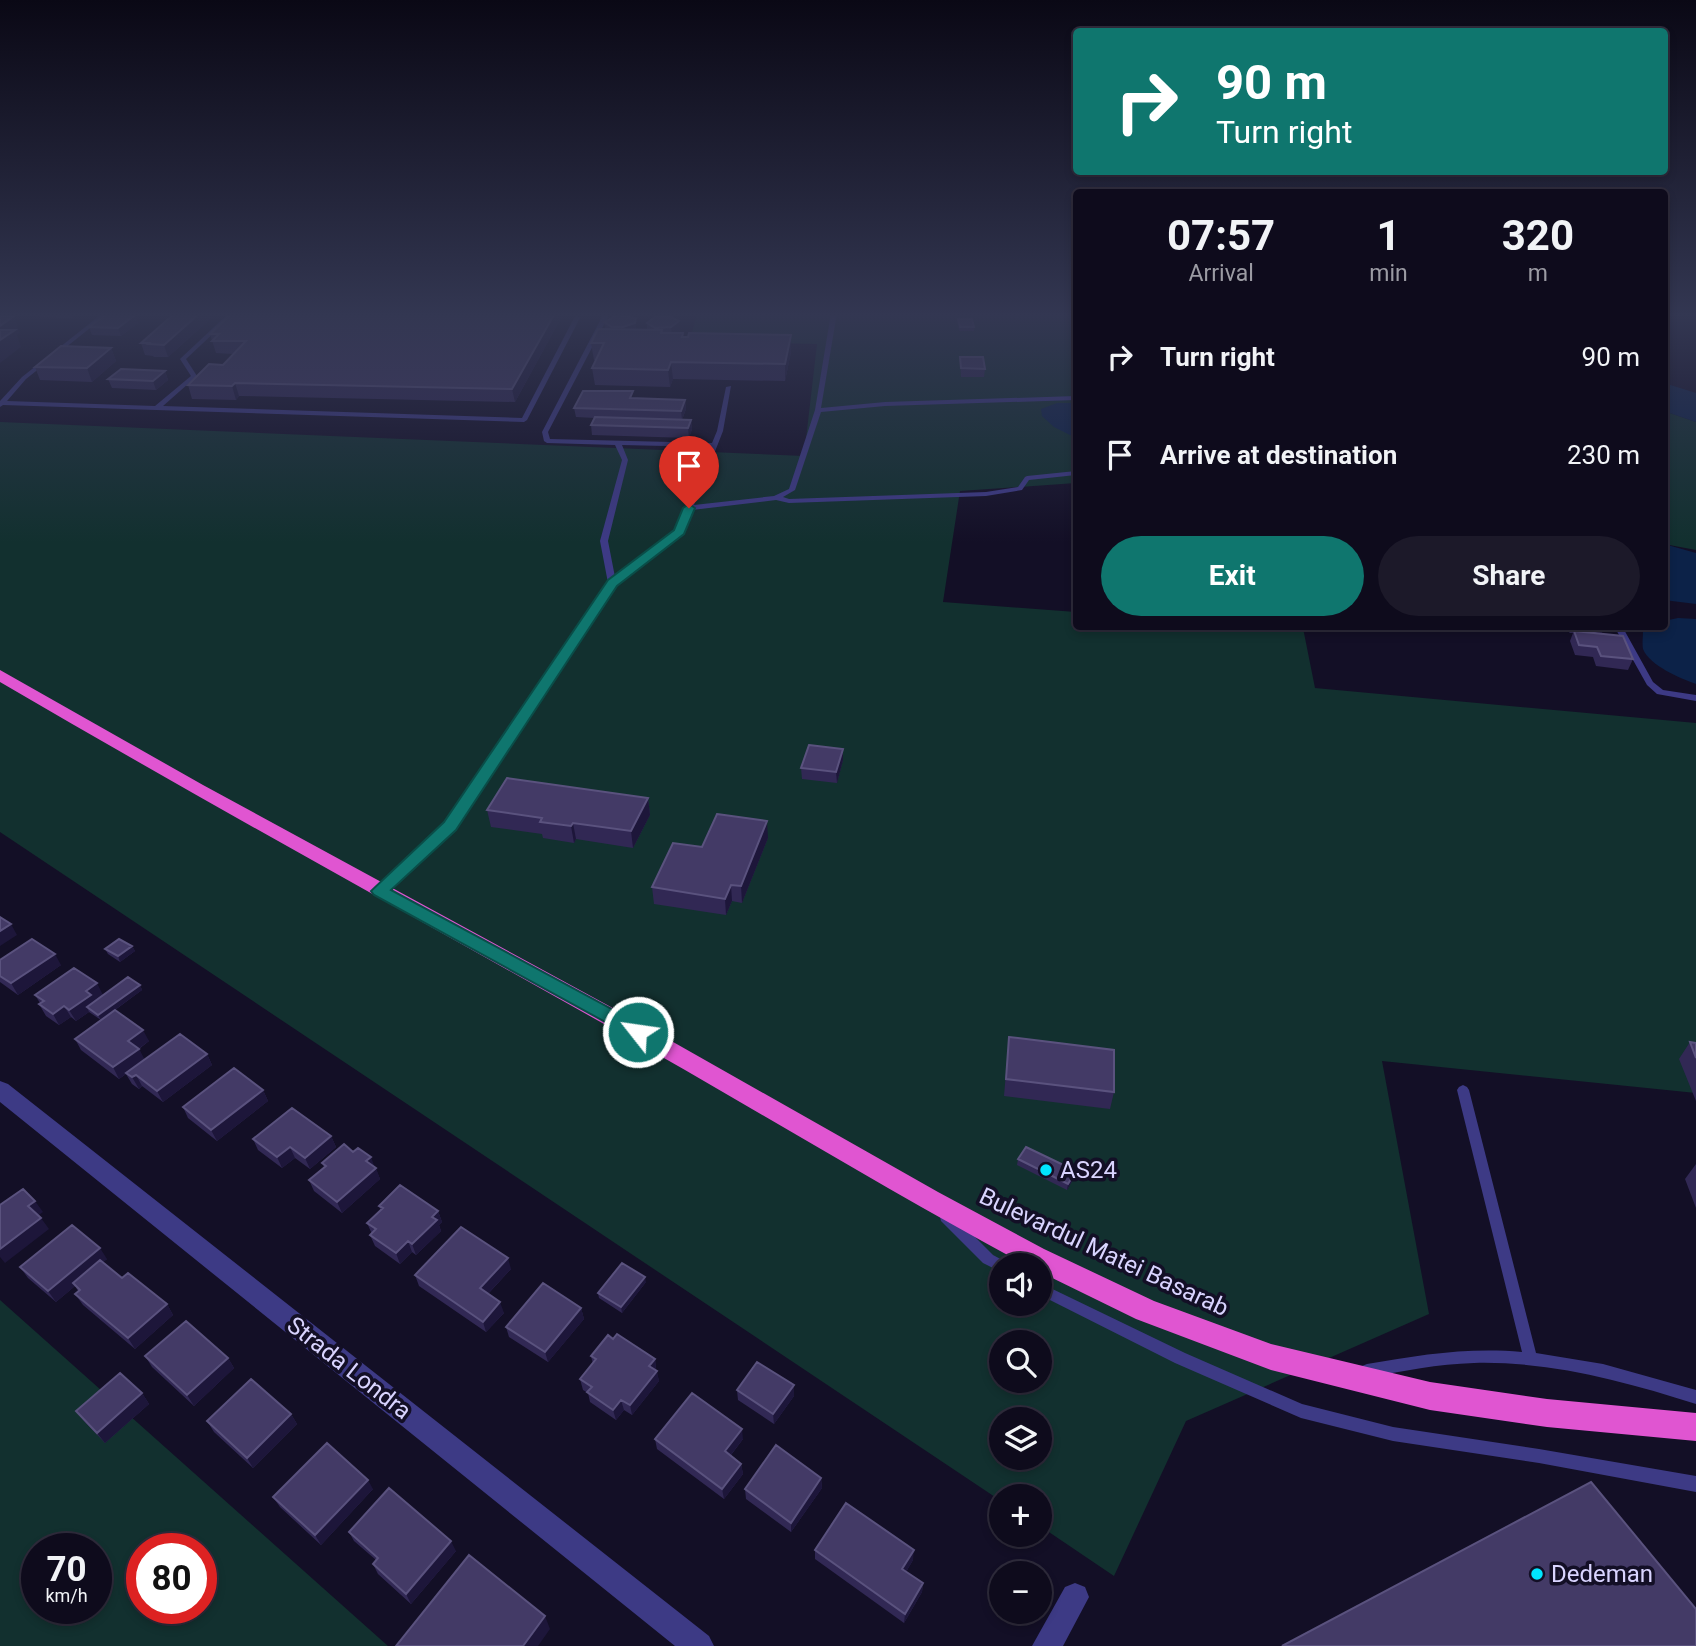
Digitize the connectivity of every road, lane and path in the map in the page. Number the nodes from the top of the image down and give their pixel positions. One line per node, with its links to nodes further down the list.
1 (14, 390): 8 (lane)
2 (178, 390): 9 (lane)
3 (540, 390): 9 (lane)
4 (568, 390): 11 (lane)
5 (728, 390): 12 (lane)
6 (821, 390): 10 (lane)
7 (1073, 398): 10 (lane)
8 (1, 404): 9 (lane)
9 (157, 408)
10 (818, 410): 14 (lane)
11 (618, 443): 12 (lane); 16 (lane)
12 (714, 445): 15 (lane)
13 (1073, 473): 14 (lane)
14 (776, 498): 15 (lane)
15 (689, 508): 16 (lane)
16 (612, 583): 20 (lane)
17 (1620, 630): 19 (lane)
18 (0, 675): 20 (highway, Bulevardul Matei Basarab)
19 (1696, 698)
20 (380, 891): 23 (highway, Bulevardul Matei Basarab)
21 (0, 1090): 32 (street, Strada Londra)
22 (1463, 1090): 26 (lane)
23 (929, 1200): 24 (lane); 27 (highway, Bulevardul Matei Basarab)
24 (989, 1260)
25 (1052, 1295): 30 (lane)
26 (1531, 1359): 27 (lane); 28 (lane)
27 (1343, 1376): 29 (highway, Bulevardul Matei Basarab)
28 (1696, 1398)
29 (1696, 1427)
30 (1696, 1484)
31 (1075, 1597): 33 (street)
32 (699, 1646)
33 (1047, 1646)

